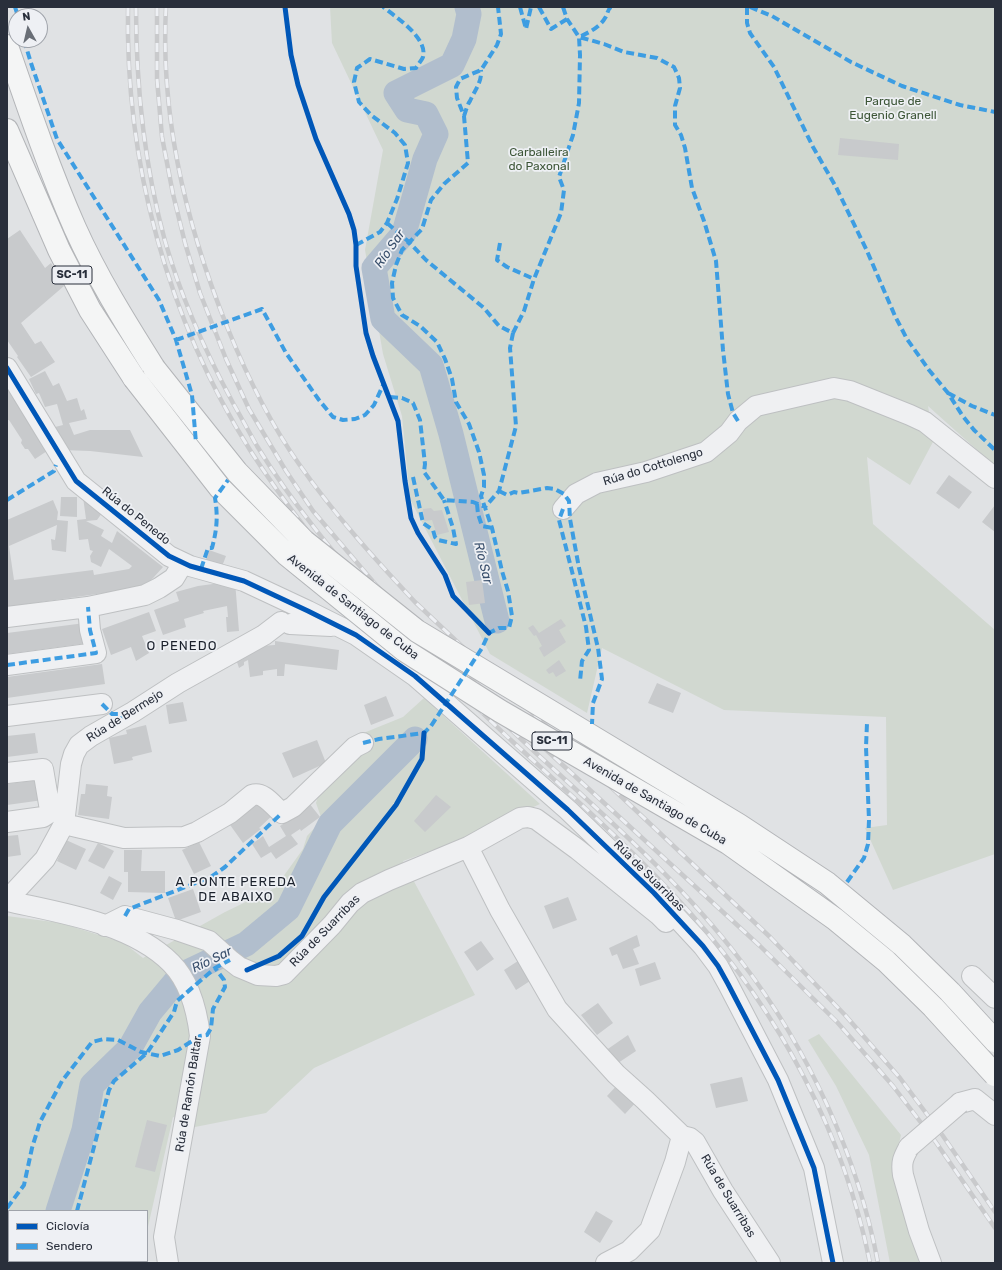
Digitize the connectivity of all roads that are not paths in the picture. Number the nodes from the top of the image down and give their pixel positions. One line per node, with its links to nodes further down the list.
1 (7, 46): 28 (highway, Avenida de Santiago de Cuba / SC-11, bridge)
2 (7, 119): 4 (highway, SC-11)
3 (7, 130): 4 (highway)
4 (22, 165): 29 (highway, Avenida de Santiago de Cuba / SC-11, bridge)
5 (7, 368): 8 (street, Rúa do Penedo)
6 (995, 478): 7 (street, Rúa do Cottolengo)
7 (563, 509)
8 (183, 563): 9 (street, Rúa do Penedo); 10 (street)
9 (276, 596): 11 (street, Rúa do Penedo); 13 (street)
10 (88, 607): 12 (street); 15 (street)
11 (308, 611): 13 (street, Rúa de Bermejo); 14 (street, Rúa de Suarribas)
12 (7, 617)
13 (285, 623): 14 (street); 21 (street, Rúa de Bermejo)
14 (340, 627): 26 (street, Rúa de Suarribas)
15 (7, 665)
16 (102, 704): 17 (street)
17 (7, 716)
18 (363, 743): 21 (street)
19 (7, 773): 20 (street)
20 (7, 822)
21 (64, 824): 23 (street, Rúa de Bermejo)
22 (468, 847): 24 (street, Rúa de Suarribas); 26 (street, Rúa de Suarribas); 31 (street, Rúa de Suarribas)
23 (7, 901): 24 (street, Rúa de Ramón Baltar)
24 (105, 926): 32 (street, Rúa de Ramón Baltar)
25 (972, 976): 27 (street)
26 (728, 984): 35 (street, Rúa de Suarribas)
27 (995, 998)
28 (995, 1041)
29 (995, 1075)
30 (995, 1115): 36 (street, bridge)
31 (682, 1136): 33 (street); 34 (street, Rúa de Suarribas)
32 (168, 1263)
33 (606, 1263)
34 (770, 1263)
35 (833, 1263)
36 (931, 1263)

